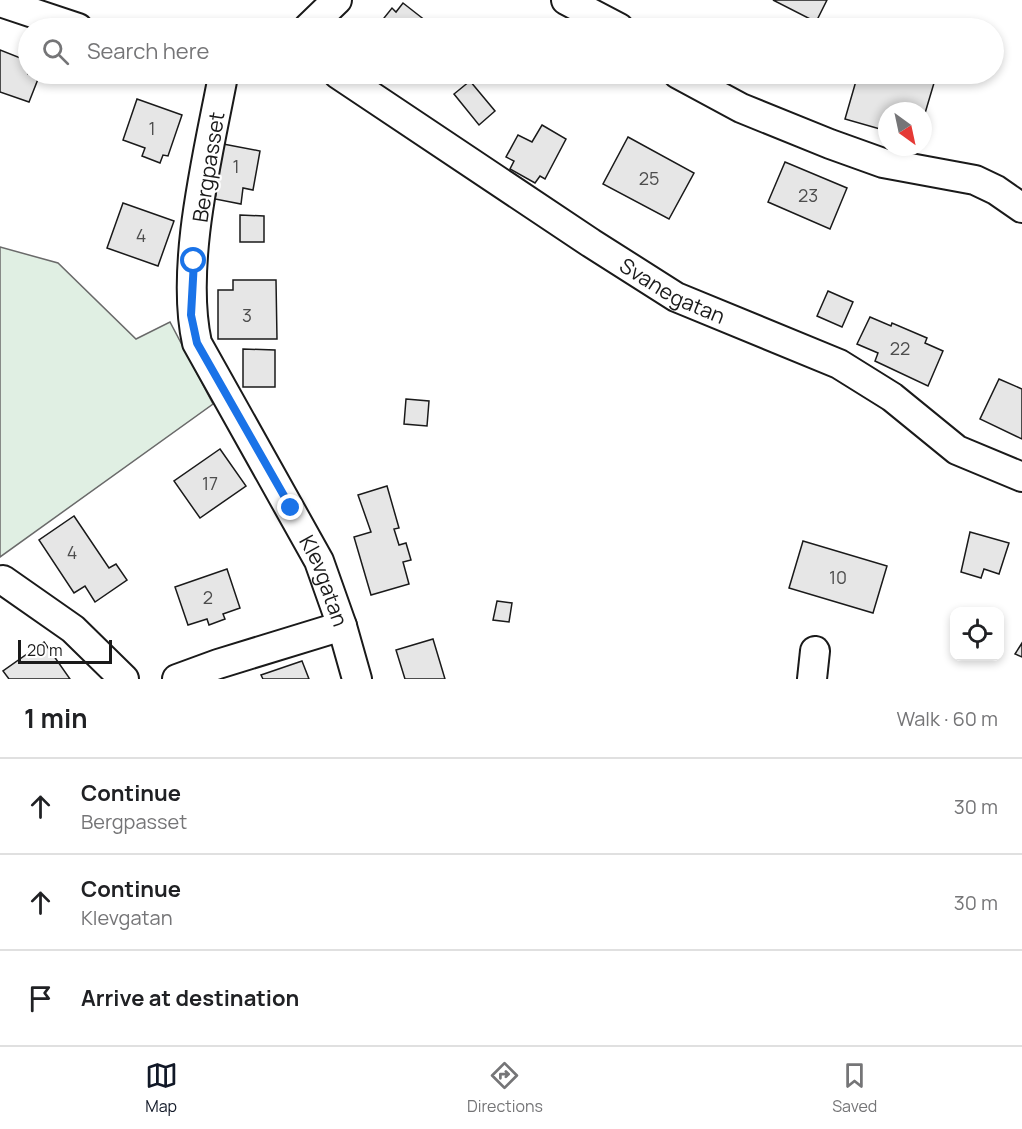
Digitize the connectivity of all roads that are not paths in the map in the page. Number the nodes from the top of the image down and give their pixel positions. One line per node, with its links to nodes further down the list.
1 (337, 0): 5 (street)
2 (566, 0): 6 (street)
3 (0, 2): 4 (street)
4 (48, 18)
5 (318, 18)
6 (600, 18)
7 (222, 84): 11 (street, Bergpasset)
8 (353, 84): 12 (street, Svanegatan)
9 (697, 84): 10 (street)
10 (1022, 208)
11 (225, 394): 14 (street, Klevgatan)
12 (1022, 477)
13 (3, 580): 15 (street)
14 (342, 626): 16 (street); 17 (street, Klevgatan)
15 (124, 679)
16 (177, 679)
17 (357, 679)

